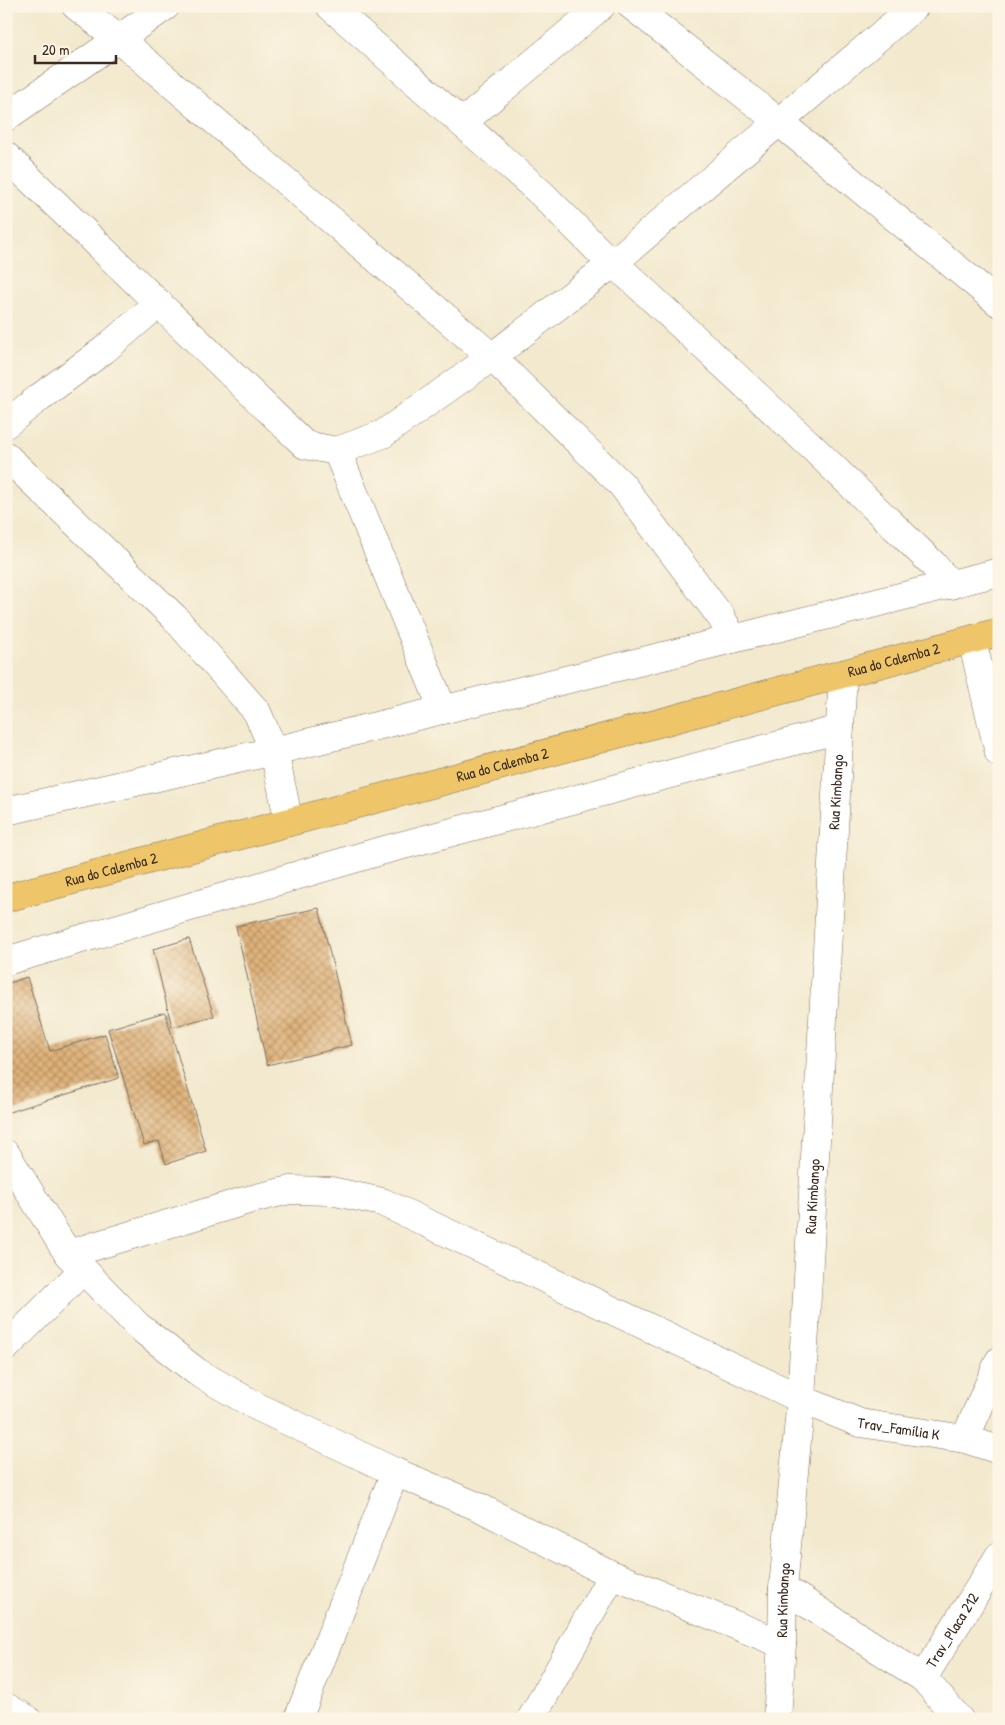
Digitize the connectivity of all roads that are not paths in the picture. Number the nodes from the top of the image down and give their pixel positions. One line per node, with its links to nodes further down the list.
1 (76, 6): 7 (street)
2 (166, 6): 7 (street)
3 (330, 6): 10 (street)
4 (601, 6): 10 (street)
5 (632, 6): 9 (street)
6 (915, 6): 9 (street)
7 (118, 39): 8 (street); 15 (street)
8 (6, 117)
9 (779, 122): 12 (street); 14 (street)
10 (462, 123): 12 (street)
11 (6, 156): 13 (street)
12 (612, 264): 15 (street); 20 (street)
13 (159, 303): 16 (street); 17 (street)
14 (999, 303)
15 (492, 357): 17 (street); 22 (street)
16 (6, 424)
17 (337, 451): 25 (street)
18 (6, 456): 27 (street)
19 (999, 572): 20 (street)
20 (951, 585): 22 (street)
21 (999, 632): 23 (main road, Rua do Calemba 2)
22 (733, 640): 25 (street)
23 (972, 640): 24 (main road, Rua do Calemba 2); 28 (street)
24 (843, 674): 26 (street, Rua Kimbango); 30 (main road, Rua do Calemba 2)
25 (443, 710): 27 (street)
26 (840, 729): 32 (street); 37 (street, Rua Kimbango)
27 (274, 751): 29 (street); 30 (street)
28 (999, 753)
29 (6, 811)
30 (289, 822): 31 (main road, Rua do Calemba 2)
31 (6, 898)
32 (6, 961)
33 (6, 1154): 34 (street)
34 (75, 1262): 35 (street); 37 (street, Trav_Família K); 40 (street)
35 (6, 1347)
36 (999, 1361): 38 (street)
37 (801, 1400): 38 (street, Trav_Família K); 43 (street, Rua Kimbango)
38 (965, 1439): 39 (street, Trav_Família K)
39 (999, 1450)
40 (395, 1472): 42 (street); 48 (street)
41 (999, 1556): 45 (street, Trav_Placa 212)
42 (612, 1575): 44 (street); 49 (street)
43 (783, 1588): 44 (street, Rua Kimbango); 45 (street)
44 (782, 1644): 50 (street, Rua Kimbango)
45 (923, 1678): 51 (street)
46 (6, 1707): 47 (street)
47 (27, 1719)
48 (298, 1719)
49 (531, 1719)
50 (777, 1719)
51 (959, 1719)

